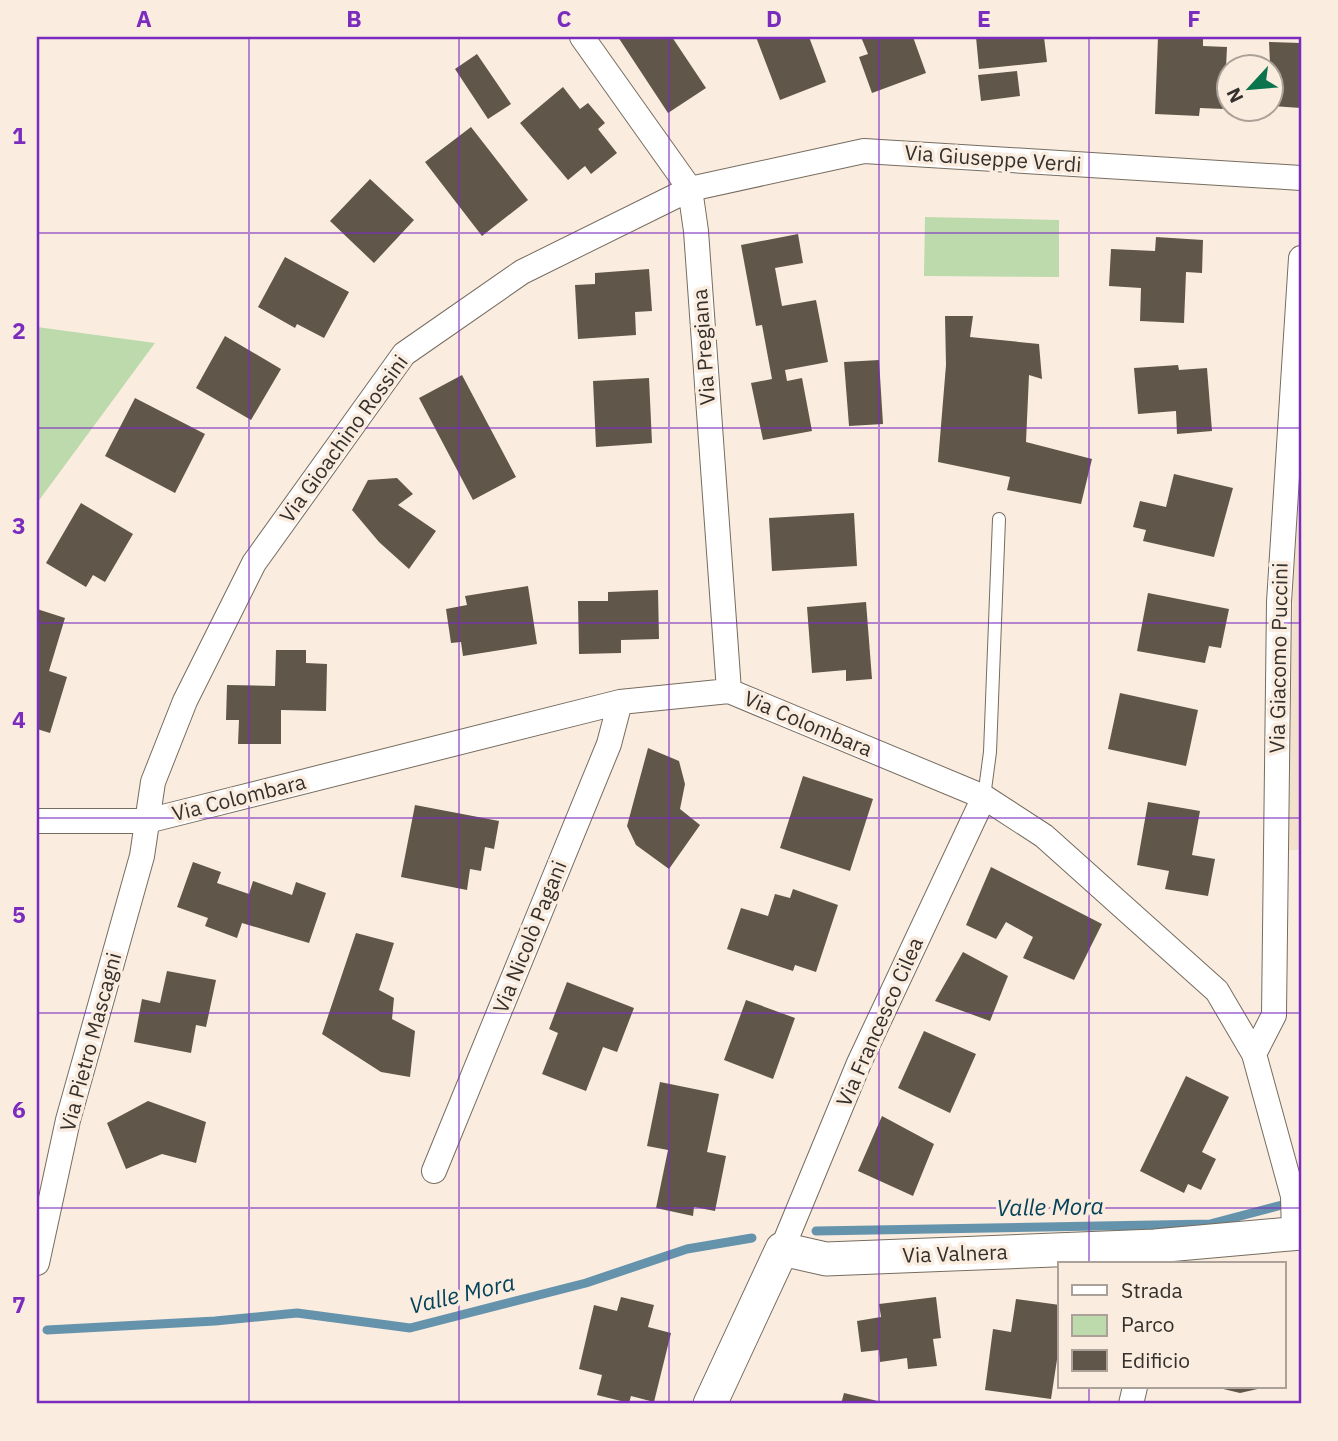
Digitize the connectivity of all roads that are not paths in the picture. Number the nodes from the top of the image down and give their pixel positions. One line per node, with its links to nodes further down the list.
1 (582, 37): 3 (street, Via Pregiana)
2 (1301, 178): 3 (street, Via Giuseppe Verdi)
3 (690, 189): 6 (street, Via Pregiana); 10 (street, Via Gioachino Rossini)
4 (1301, 258): 11 (street, Via Giacomo Puccini)
5 (999, 519): 8 (lane)
6 (729, 691): 7 (street, Via Colombara); 8 (street, Via Colombara)
7 (620, 702): 10 (street, Via Colombara); 12 (street, Via Nicolò Pagani)
8 (984, 797): 11 (street, Via Colombara); 14 (street, Via Francesco Cilea)
9 (37, 821): 10 (street, Via Colombara)
10 (146, 821): 16 (street, Via Pietro Mascagni)
11 (1254, 1054): 13 (street, Via Colombara)
12 (435, 1171)
13 (1298, 1233): 15 (street, Via Valnera)
14 (782, 1248): 15 (street, Via Valnera); 17 (street)
15 (1155, 1255)
16 (37, 1263)
17 (710, 1404)

